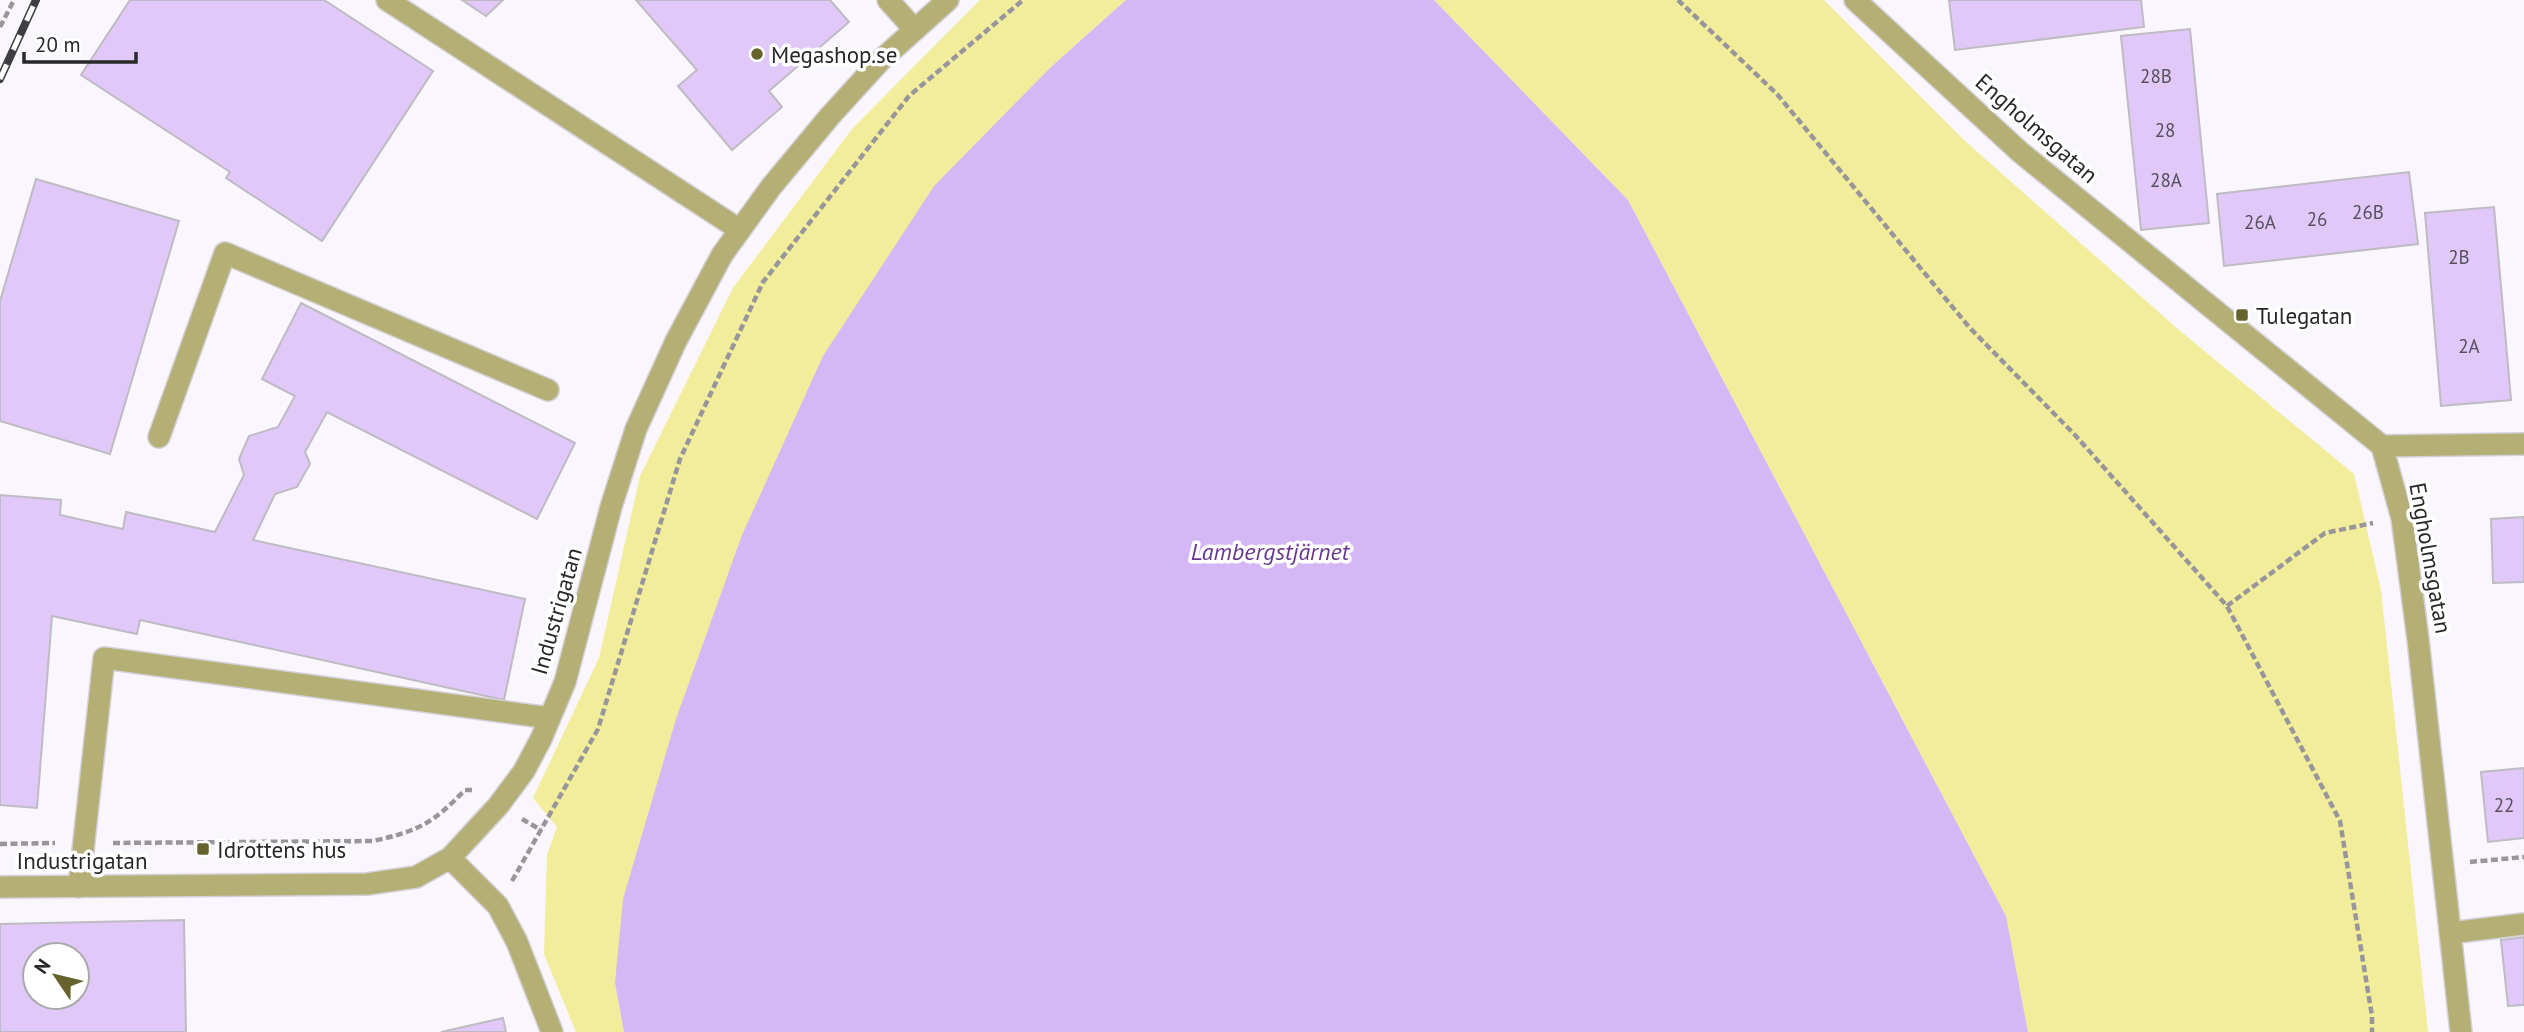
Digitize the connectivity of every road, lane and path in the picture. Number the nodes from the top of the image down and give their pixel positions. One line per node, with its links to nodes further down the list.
1 (14, 0): 8 (path)
2 (387, 0): 10 (street)
3 (888, 0): 9 (street)
4 (948, 0): 9 (street, Industrigatan)
5 (1023, 0): 19 (path)
6 (1678, 0): 16 (path)
7 (1855, 0): 14 (street, Engholmsgatan)
8 (0, 27)
9 (915, 30): 10 (street, Industrigatan)
10 (740, 230): 17 (street, Industrigatan)
11 (548, 390): 12 (street)
12 (159, 437)
13 (2524, 444): 14 (street)
14 (2382, 446): 15 (street, Engholmsgatan)
15 (2402, 517): 16 (path); 24 (street, Engholmsgatan)
16 (2227, 606): 31 (path)
17 (550, 718): 18 (street, Industrigatan); 20 (street)
18 (498, 806): 19 (path); 20 (path); 23 (street, Industrigatan)
19 (541, 830): 27 (path)
20 (84, 843): 21 (path); 26 (street)
21 (0, 844)
22 (2524, 856): 24 (path)
23 (450, 858): 26 (street, Industrigatan); 27 (street)
24 (2441, 865): 29 (street, Engholmsgatan)
25 (0, 887): 26 (street, Industrigatan)
26 (79, 887)
27 (498, 906): 30 (street)
28 (2524, 924): 29 (street)
29 (2450, 933): 32 (street, Engholmsgatan)
30 (552, 1032)
31 (2372, 1032)
32 (2461, 1032)

